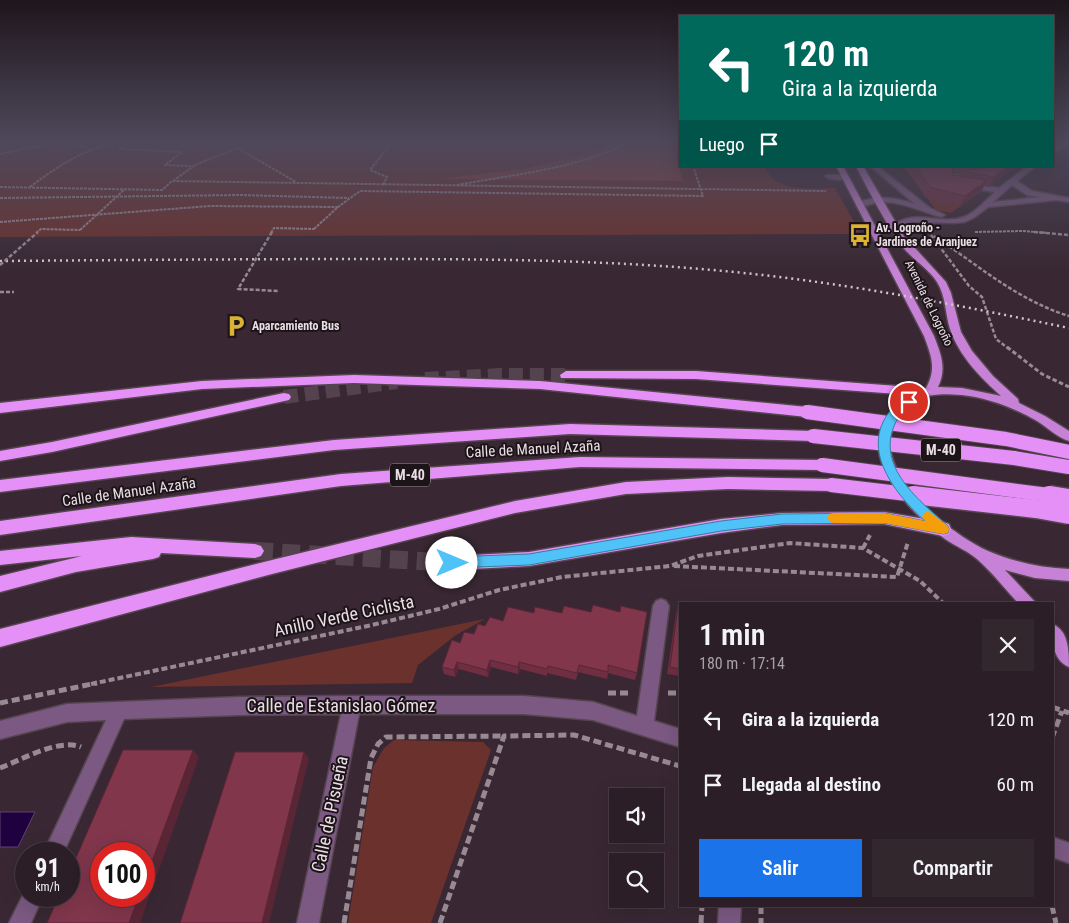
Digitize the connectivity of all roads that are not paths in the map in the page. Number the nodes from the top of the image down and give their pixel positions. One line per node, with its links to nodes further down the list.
1 (849, 185): 11 (main road, Avenida de Logroño)
2 (870, 185): 9 (main road, Avenida de Logroño)
3 (894, 185): 13 (street)
4 (962, 185): 7 (street)
5 (1009, 185): 7 (street)
6 (1018, 185): 8 (street)
7 (999, 193): 12 (street); 13 (street)
8 (1055, 198): 10 (street); 12 (street)
9 (878, 199): 11 (street); 13 (street); 14 (main road, Avenida de Logroño)
10 (1069, 200)
11 (860, 205): 16 (main road, Avenida de Logroño)
12 (986, 205): 13 (street)
13 (925, 214): 14 (street)
14 (895, 228): 18 (main road, Avenida de Logroño)
15 (566, 376): 16 (highway)
16 (927, 392): 18 (main road); 30 (main road)
17 (284, 397): 21 (highway)
18 (1020, 407): 20 (main road)
19 (0, 408): 23 (highway, bridge)
20 (1069, 437)
21 (52, 447): 22 (highway); 24 (highway)
22 (0, 449)
23 (1069, 452)
24 (0, 456)
25 (1069, 467): 26 (highway, Calle de Manuel Azaña / M-40, bridge)
26 (0, 486)
27 (1069, 498): 29 (highway, Calle de Manuel Azaña / M-40, bridge)
28 (1069, 515): 41 (highway, bridge)
29 (0, 528)
30 (943, 529): 33 (main road); 35 (highway)
31 (202, 547): 32 (highway); 34 (highway); 37 (highway)
32 (255, 551)
33 (982, 554): 36 (main road); 38 (main road)
34 (0, 558)
35 (452, 563)
36 (1069, 575)
37 (0, 584)
38 (1027, 602)
39 (661, 606): 45 (street)
40 (1054, 634): 42 (main road)
41 (0, 638)
42 (1069, 660)
43 (352, 705): 44 (street, Calle de Estanislao Gómez); 45 (street, Calle de Estanislao Gómez); 54 (street, Calle de Pisueña)
44 (119, 711): 46 (street, Calle de Estanislao Gómez); 48 (street)
45 (644, 727): 47 (street, Calle de Estanislao Gómez)
46 (0, 730)
47 (679, 738)
48 (59, 842)
49 (1054, 848): 50 (street)
50 (1069, 852)
51 (28, 907): 53 (street)
52 (730, 907): 55 (street)
53 (20, 923)
54 (308, 923)
55 (729, 923)

